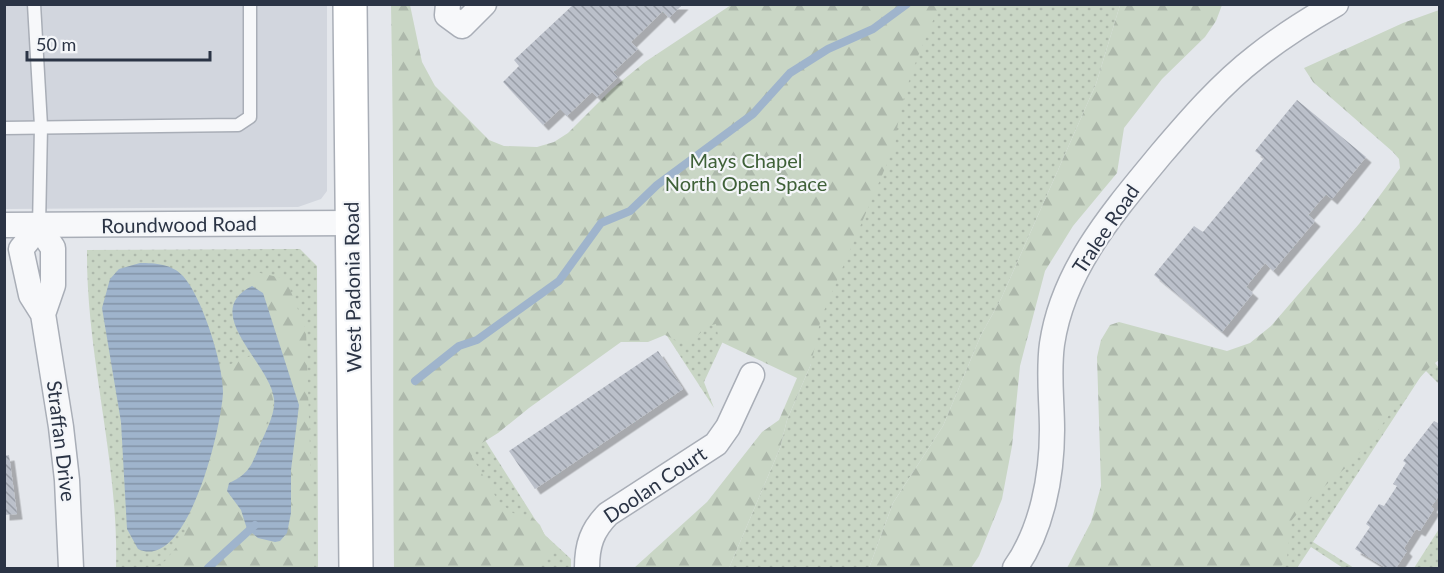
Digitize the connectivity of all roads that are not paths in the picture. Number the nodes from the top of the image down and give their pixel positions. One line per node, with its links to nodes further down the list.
1 (34, 4): 7 (lane)
2 (250, 4): 7 (lane)
3 (350, 4): 9 (main road, West Padonia Road)
4 (448, 4): 5 (street)
5 (484, 4)
6 (1336, 4): 16 (street, Tralee Road)
7 (41, 126): 8 (lane); 11 (lane)
8 (4, 128)
9 (352, 223): 11 (street, Roundwood Road); 14 (main road, West Padonia Road)
10 (4, 225): 11 (street, Roundwood Road)
11 (39, 227): 13 (street, Straffan Drive)
12 (752, 375): 15 (street, Doolan Court)
13 (71, 568)
14 (356, 568)
15 (587, 568)
16 (1015, 568)

